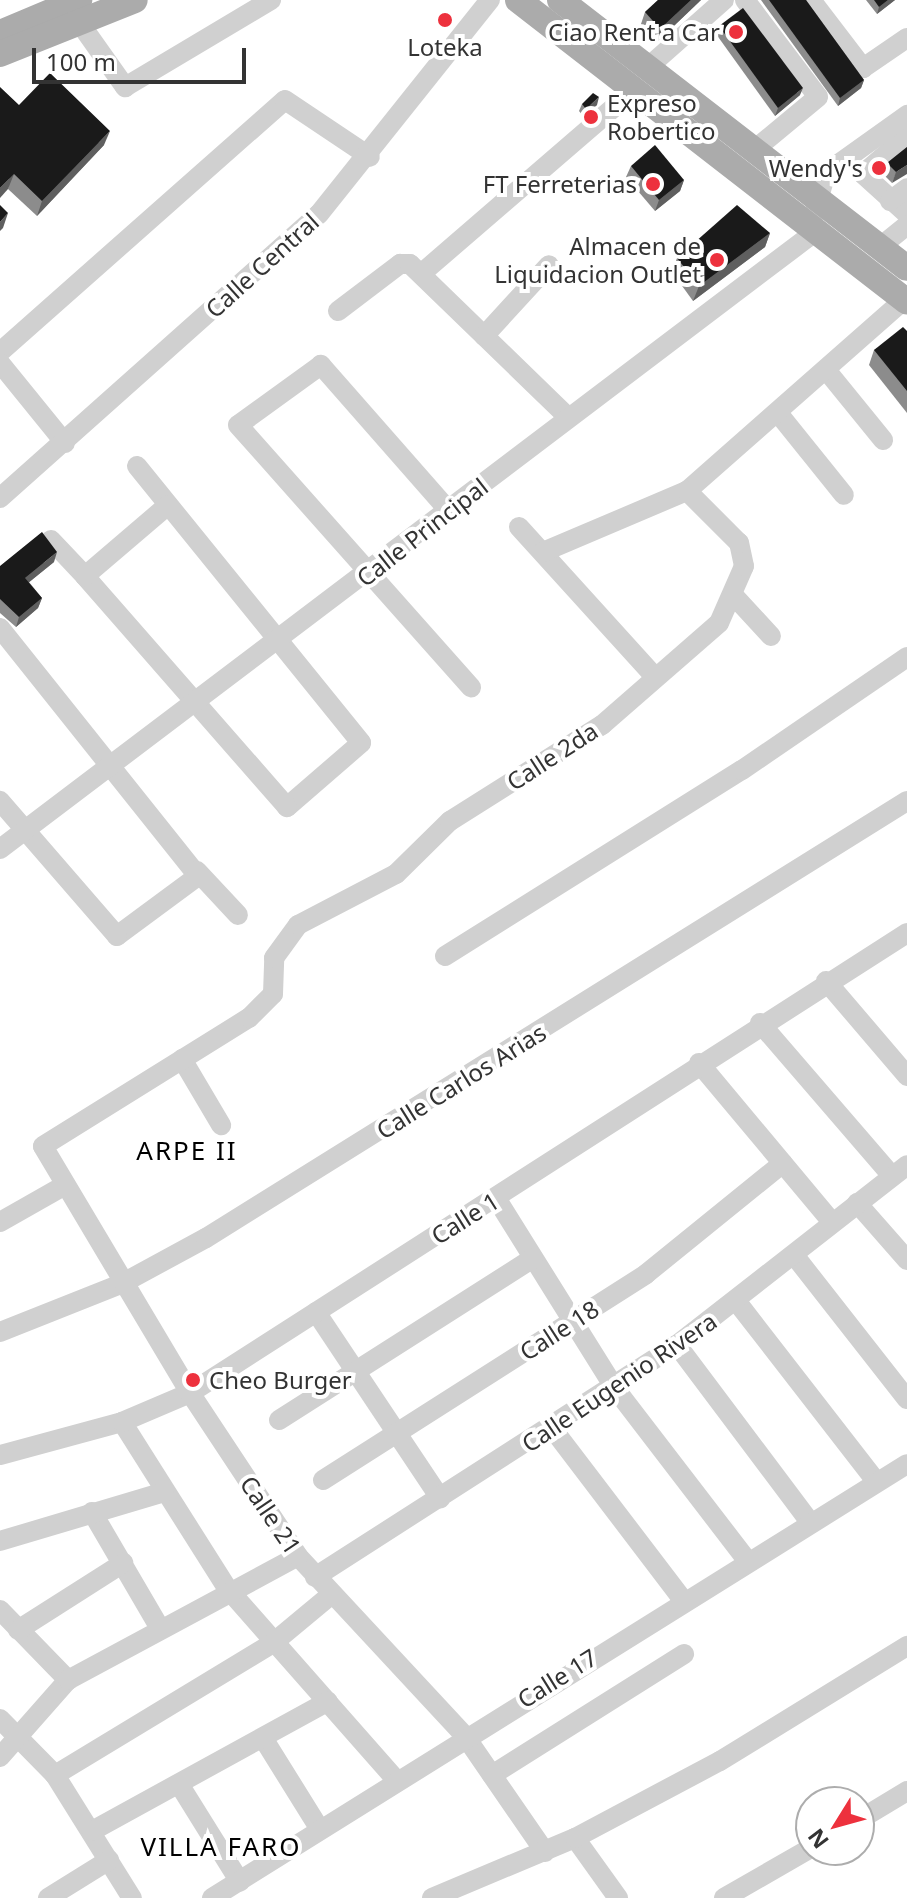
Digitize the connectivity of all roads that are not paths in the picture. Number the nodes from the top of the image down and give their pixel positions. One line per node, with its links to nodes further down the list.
1 (33, 0): 11 (main road)
2 (135, 0): 10 (main road)
3 (271, 0): 10 (street)
4 (490, 0): 19 (street, Calle Central)
5 (518, 0): 15 (main road)
6 (560, 0): 15 (main road)
7 (724, 0): 15 (street)
8 (745, 0): 18 (street)
9 (811, 0): 13 (street)
10 (79, 11): 12 (main road); 14 (main road)
11 (0, 14)
12 (0, 33)
13 (907, 38)
14 (0, 54)
15 (641, 79): 18 (main road); 24 (main road); 28 (street)
16 (907, 115): 21 (street)
17 (907, 136): 20 (street)
18 (753, 151): 21 (main road)
19 (370, 157): 32 (street); 38 (street, Calle Central)
20 (899, 195): 22 (street)
21 (820, 201): 24 (street); 25 (main road)
22 (907, 214)
23 (907, 225): 25 (street)
24 (813, 228): 29 (main road); 36 (street, Calle Principal)
25 (880, 247): 27 (main road)
26 (549, 265): 31 (street)
27 (907, 268)
28 (422, 273): 30 (street); 31 (street)
29 (906, 301): 34 (street)
30 (338, 311)
31 (484, 336): 36 (street)
32 (0, 352)
33 (0, 363): 38 (street)
34 (827, 371): 35 (street); 37 (street)
35 (778, 413): 40 (street); 41 (street)
36 (568, 417): 44 (street, Calle Principal)
37 (883, 440)
38 (65, 443): 42 (street, Calle Central)
39 (137, 466): 43 (street)
40 (687, 491): 47 (street); 50 (street, Calle 2da)
41 (844, 495)
42 (0, 498)
43 (168, 505): 48 (street); 53 (street)
44 (450, 512): 49 (street, Calle Principal); 49 (street)
45 (519, 527): 47 (street)
46 (51, 540): 48 (street)
47 (543, 552): 55 (street)
48 (85, 572): 57 (street)
49 (371, 572): 53 (street, Calle Principal); 56 (street)
50 (735, 597): 51 (street); 55 (street, Calle 2da)
51 (771, 636)
52 (3, 638): 58 (street)
53 (281, 640): 57 (street, Calle Principal); 57 (street)
54 (907, 657): 66 (street)
55 (654, 676): 69 (street, Calle 2da)
56 (471, 687)
57 (196, 704): 58 (street, Calle Principal)
58 (109, 766): 61 (street, Calle Principal); 63 (street)
59 (0, 801): 61 (street)
60 (907, 801): 84 (street, Calle Carlos Arias)
61 (25, 830): 62 (street, Calle Principal); 63 (street)
62 (0, 849)
63 (198, 874): 64 (street)
64 (238, 915)
65 (905, 939): 67 (street, Calle 1)
66 (445, 956)
67 (826, 981): 68 (street, Calle 1); 71 (street)
68 (760, 1023): 70 (street, Calle 1); 75 (street)
69 (182, 1059): 72 (street); 73 (street, Calle 2da)
70 (699, 1063): 74 (street); 77 (street, Calle 1)
71 (907, 1076)
72 (221, 1125)
73 (43, 1146): 76 (street, Calle 21)
74 (783, 1163): 80 (street); 87 (street, Calle 18)
75 (900, 1171): 78 (street, Calle Eugenio Rivera)
76 (65, 1185): 79 (street); 84 (street, Calle 21)
77 (496, 1198): 82 (street); 86 (street, Calle 1)
78 (857, 1203): 80 (street, Calle Eugenio Rivera); 83 (street)
79 (0, 1222)
80 (832, 1222): 81 (street, Calle Eugenio Rivera)
81 (794, 1255): 85 (street, Calle Eugenio Rivera); 93 (street)
82 (533, 1258): 87 (street); 90 (street)
83 (907, 1260)
84 (123, 1283): 88 (street, Calle Carlos Arias); 92 (street, Calle 21)
85 (737, 1302): 89 (street, Calle Eugenio Rivera); 101 (street)
86 (316, 1312): 90 (street); 92 (street, Calle 1)
87 (572, 1322): 91 (street); 97 (street, Calle 18)
88 (0, 1332)
89 (677, 1345): 91 (street, Calle Eugenio Rivera); 105 (street)
90 (359, 1371): 94 (street); 97 (street)
91 (614, 1387): 96 (street, Calle Eugenio Rivera); 108 (street)
92 (190, 1393): 95 (street, Calle 1); 107 (street, Calle 21)
93 (907, 1399)
94 (279, 1420)
95 (122, 1422): 98 (street, Calle 1); 102 (street)
96 (552, 1428): 103 (street, Calle Eugenio Rivera); 113 (street)
97 (398, 1433): 100 (street, Calle 18); 103 (street)
98 (0, 1455)
99 (907, 1464): 101 (street, Calle 17)
100 (323, 1480)
101 (876, 1481): 105 (street, Calle 17)
102 (164, 1492): 104 (street); 111 (street)
103 (440, 1498): 110 (street, Calle Eugenio Rivera)
104 (92, 1512): 106 (street); 109 (street)
105 (810, 1522): 108 (street, Calle 17)
106 (0, 1541)
107 (298, 1556): 110 (street, Calle 21); 111 (street)
108 (746, 1559): 113 (street, Calle 17)
109 (123, 1563): 115 (street); 116 (street)
110 (315, 1577): 112 (street, Calle 21)
111 (227, 1588): 115 (street); 117 (street)
112 (332, 1594): 117 (street); 123 (street, Calle 21)
113 (683, 1600): 123 (street, Calle 17)
114 (0, 1610): 116 (street)
115 (158, 1625): 120 (street)
116 (18, 1630): 120 (street)
117 (273, 1643): 121 (street); 127 (street)
118 (905, 1652): 135 (street)
119 (684, 1654): 128 (street)
120 (68, 1680): 124 (street)
121 (328, 1701): 125 (street); 129 (street)
122 (0, 1719): 124 (street)
123 (465, 1736): 128 (street, Calle 21); 129 (street, Calle 17)
124 (19, 1738): 126 (street); 127 (street)
125 (263, 1738): 130 (street); 133 (street)
126 (0, 1757)
127 (55, 1775): 134 (street)
128 (492, 1775): 136 (street, Calle 21)
129 (396, 1780): 133 (street, Calle 17)
130 (179, 1784): 134 (street); 139 (street)
131 (907, 1791): 132 (street)
132 (875, 1810)
133 (319, 1828): 139 (street, Calle 17)
134 (92, 1831): 138 (street)
135 (575, 1838): 136 (street); 144 (street)
136 (545, 1852): 143 (street)
137 (795, 1857): 145 (street)
138 (109, 1860): 140 (street); 141 (street)
139 (240, 1882): 142 (street, Calle 17)
140 (48, 1898)
141 (132, 1898)
142 (212, 1898)
143 (432, 1898)
144 (618, 1898)
145 (724, 1898)

